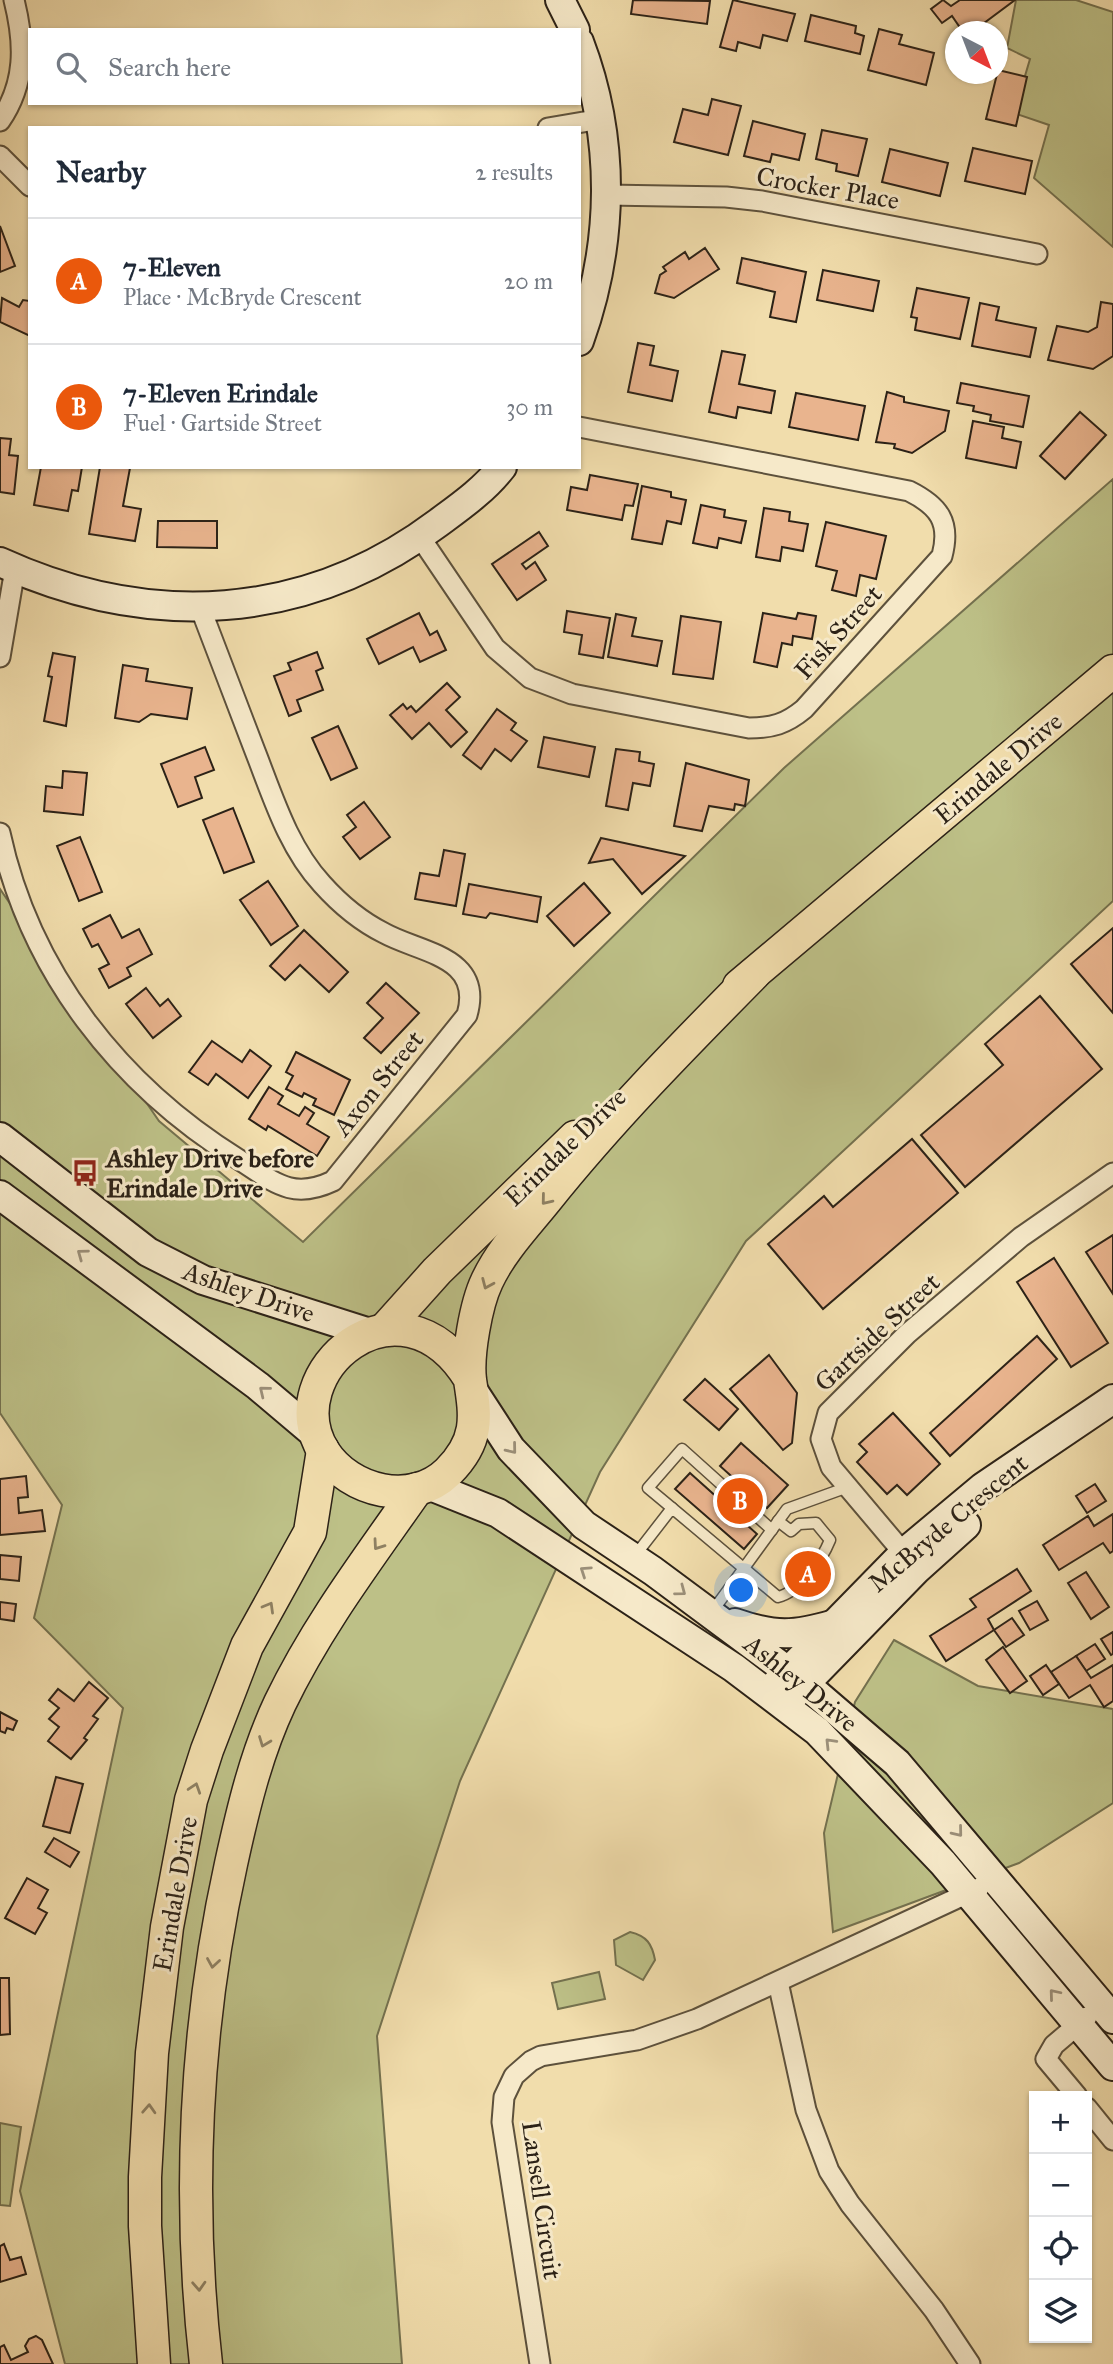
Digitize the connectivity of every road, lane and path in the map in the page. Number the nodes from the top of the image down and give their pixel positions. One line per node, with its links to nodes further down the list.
1 (14, 0): 6 (street)
2 (561, 0): 3 (street)
3 (574, 28)
4 (581, 49): 5 (street)
5 (601, 119): 7 (street); 10 (street)
6 (0, 121)
7 (560, 126)
8 (0, 156): 9 (street)
9 (28, 184)
10 (607, 195): 11 (street, Crocker Place); 12 (street)
11 (1037, 254)
12 (581, 335)
13 (581, 427): 15 (street, Fisk Street)
14 (500, 469): 15 (street)
15 (420, 537): 17 (street)
16 (8, 566): 17 (street); 18 (street)
17 (200, 607): 20 (street, Axon Street)
18 (0, 657)
19 (1113, 671): 21 (main road, Erindale Drive)
20 (0, 833)
21 (754, 974): 25 (main road, Erindale Drive); 26 (main road, Erindale Drive, one-way to 26)
22 (0, 1137): 25 (street, Ashley Drive)
23 (1113, 1173): 31 (street, Gartside Street)
24 (1, 1196): 29 (street, Ashley Drive, one-way to 24)
25 (378, 1331): 26 (main road); 29 (main road)
26 (472, 1385): 30 (main road); 34 (street, Ashley Drive, one-way to 34)
27 (1113, 1399): 28 (street, McBryde Crescent)
28 (1098, 1420): 35 (street, McBryde Crescent)
29 (320, 1443): 30 (main road); 52 (main road, Erindale Drive, one-way to 29)
30 (422, 1487): 37 (street, Ashley Drive, one-way to 30); 53 (main road, Erindale Drive, one-way to 53)
31 (848, 1487): 33 (lane); 35 (street, Gartside Street)
32 (672, 1508): 33 (lane); 34 (lane); 36 (lane)
33 (775, 1525): 36 (lane); 36 (lane)
34 (633, 1557): 37 (street); 38 (street, Ashley Drive, one-way to 38)
35 (910, 1561): 39 (street, McBryde Crescent)
36 (743, 1569): 38 (lane)
37 (626, 1599): 41 (street, Ashley Drive)
38 (713, 1615): 39 (street); 40 (street, Ashley Drive)
39 (847, 1626): 40 (street, McBryde Crescent); 42 (street)
40 (797, 1677): 41 (street, McBryde Crescent); 42 (street, Ashley Drive)
41 (776, 1699): 44 (street, Ashley Drive, one-way to 41)
42 (895, 1763): 43 (street, Ashley Drive, one-way to 43)
43 (996, 1880): 44 (street, Lansell Circuit); 46 (street, Ashley Drive)
44 (969, 1893): 45 (street, Lansell Circuit); 47 (street, Ashley Drive, one-way to 44)
45 (778, 1982): 54 (street, Lansell Circuit); 55 (street)
46 (1107, 2012): 47 (street, Ashley Drive)
47 (1079, 2024): 48 (street, Ashley Drive); 49 (street, Ashley Drive)
48 (1113, 2066)
49 (1073, 2091)
50 (1092, 2114): 51 (street)
51 (1113, 2140)
52 (154, 2364)
53 (205, 2364)
54 (540, 2364)
55 (970, 2364)

